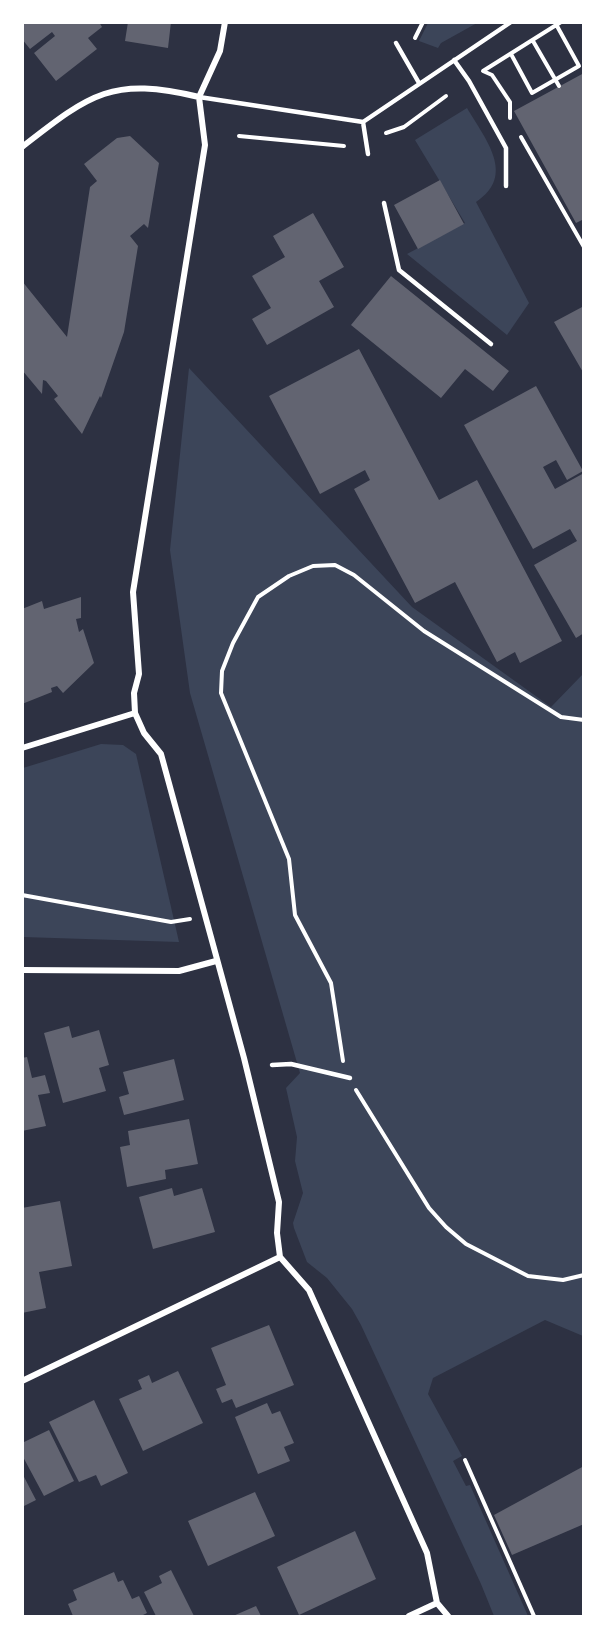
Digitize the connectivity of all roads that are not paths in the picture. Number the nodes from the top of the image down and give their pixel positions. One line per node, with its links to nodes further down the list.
1 (225, 22): 6 (street)
2 (512, 22): 4 (lane)
3 (396, 43): 5 (lane)
4 (454, 60): 5 (lane); 10 (lane)
5 (419, 83): 7 (lane)
6 (199, 97): 7 (lane); 8 (street); 13 (street)
7 (363, 122): 9 (lane)
8 (22, 147)
9 (368, 154)
10 (506, 186)
11 (384, 203): 12 (lane)
12 (491, 344)
13 (135, 713): 14 (street); 15 (street)
14 (22, 748)
15 (216, 961): 16 (street); 19 (street)
16 (22, 970)
17 (272, 1065): 18 (lane)
18 (350, 1078)
19 (280, 1257): 20 (street); 21 (street)
20 (22, 1381)
21 (437, 1603): 22 (street); 23 (street)
22 (409, 1617)
23 (448, 1617)

